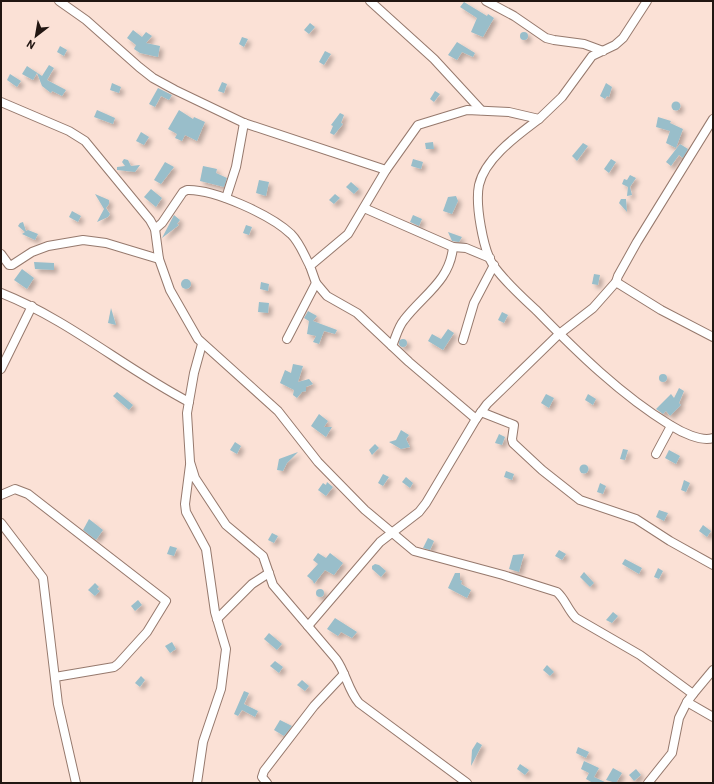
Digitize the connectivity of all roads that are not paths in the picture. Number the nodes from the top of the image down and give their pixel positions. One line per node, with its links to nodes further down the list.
1 (59, 1): 10 (street)
2 (370, 1): 7 (street)
3 (486, 1): 5 (street)
4 (648, 1): 5 (street)
5 (603, 51): 8 (street)
6 (1, 102): 14 (street)
7 (481, 110): 8 (street); 11 (street)
8 (539, 119): 18 (street)
9 (713, 119): 20 (street)
10 (244, 123): 11 (street); 12 (street)
11 (386, 170): 13 (street)
12 (226, 198): 14 (street); 19 (street)
13 (364, 208): 15 (street); 19 (street)
14 (155, 228): 17 (street)
15 (453, 247): 18 (street); 29 (street)
16 (1, 254): 17 (street)
17 (159, 259): 28 (street)
18 (492, 261): 24 (street); 27 (street)
19 (310, 266): 21 (street)
20 (616, 282): 24 (street); 25 (street)
21 (316, 283): 26 (street); 29 (street)
22 (1, 293): 23 (street)
23 (32, 306): 30 (street); 31 (street)
24 (558, 335): 32 (street); 33 (street)
25 (713, 337)
26 (287, 339)
27 (463, 340)
28 (202, 344): 31 (street); 39 (street)
29 (392, 346): 32 (street)
30 (1, 369)
31 (188, 402): 36 (street)
32 (478, 416): 39 (street); 40 (street)
33 (671, 426): 34 (street); 35 (street)
34 (713, 438)
35 (656, 454)
36 (190, 462): 41 (street); 42 (street)
37 (1, 495): 46 (street)
38 (1, 523): 46 (street)
39 (392, 532): 43 (street); 47 (street)
40 (713, 565)
41 (269, 573): 42 (street); 43 (street)
42 (217, 619): 51 (street)
43 (308, 626): 45 (street)
44 (713, 670): 47 (street)
45 (344, 674): 52 (street); 53 (street)
46 (55, 677): 50 (street)
47 (693, 694): 48 (street)
48 (687, 702): 49 (street); 54 (street)
49 (713, 717)
50 (76, 783)
51 (197, 783)
52 (267, 783)
53 (467, 783)
54 (648, 783)

